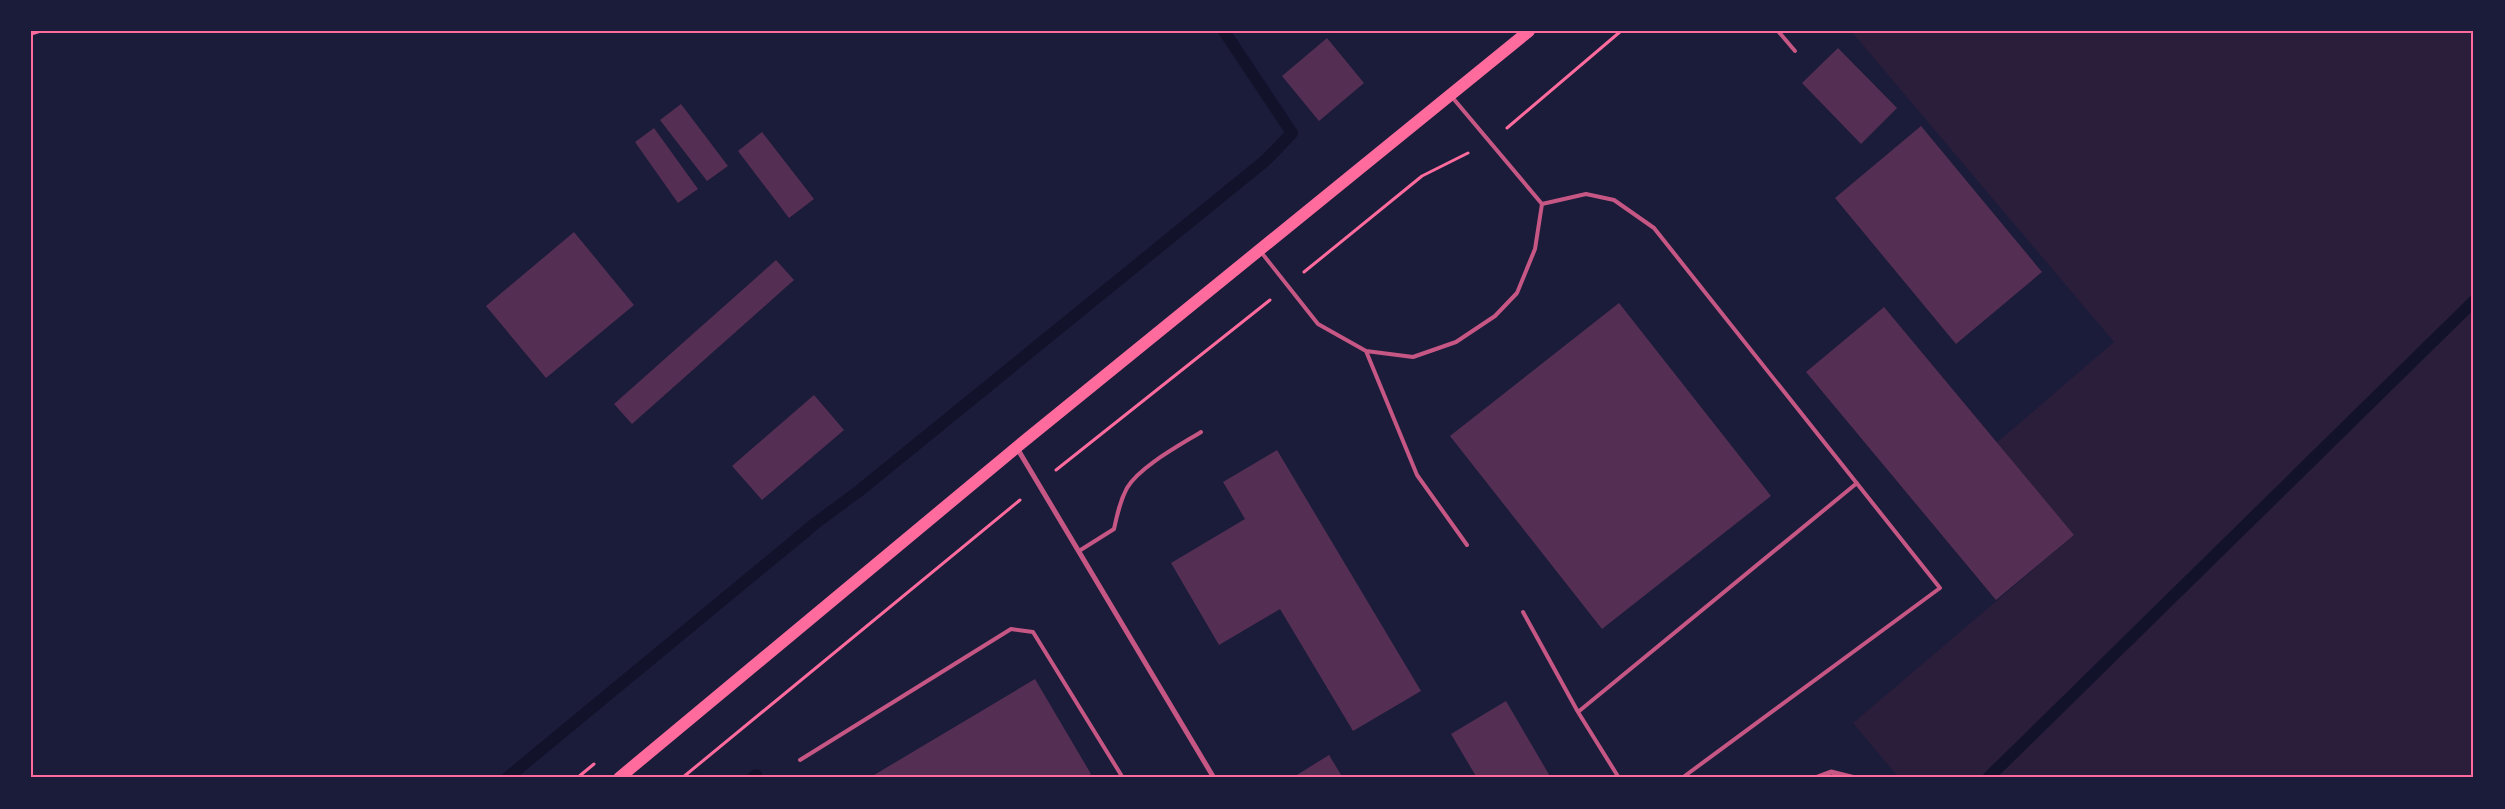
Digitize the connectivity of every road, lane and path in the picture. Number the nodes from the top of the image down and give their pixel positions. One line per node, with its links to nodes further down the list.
1 (41, 31): 5 (path)
2 (1529, 31): 7 (main road)
3 (1621, 31): 8 (path)
4 (1778, 31): 6 (lane)
5 (31, 34)
6 (1795, 51)
7 (1450, 95): 8 (lane); 10 (main road)
8 (1490, 142): 9 (lane); 11 (path)
9 (1542, 204): 12 (lane); 15 (lane)
10 (1260, 250): 11 (lane); 14 (main road)
11 (1288, 286): 12 (lane); 16 (path)
12 (1366, 351): 17 (lane)
13 (1202, 432): 18 (lane)
14 (1017, 448): 16 (street); 22 (main road)
15 (1857, 483): 20 (lane); 27 (lane)
16 (1039, 484): 18 (street); 23 (path)
17 (1467, 545)
18 (1079, 551): 25 (street)
19 (1523, 612): 20 (lane)
20 (1578, 712): 26 (lane)
21 (800, 760): 24 (lane)
22 (619, 778)
23 (682, 778)
24 (1123, 778)
25 (1214, 778)
26 (1619, 778)
27 (1682, 778)
28 (1816, 778): 29 (street)
29 (1856, 778)

